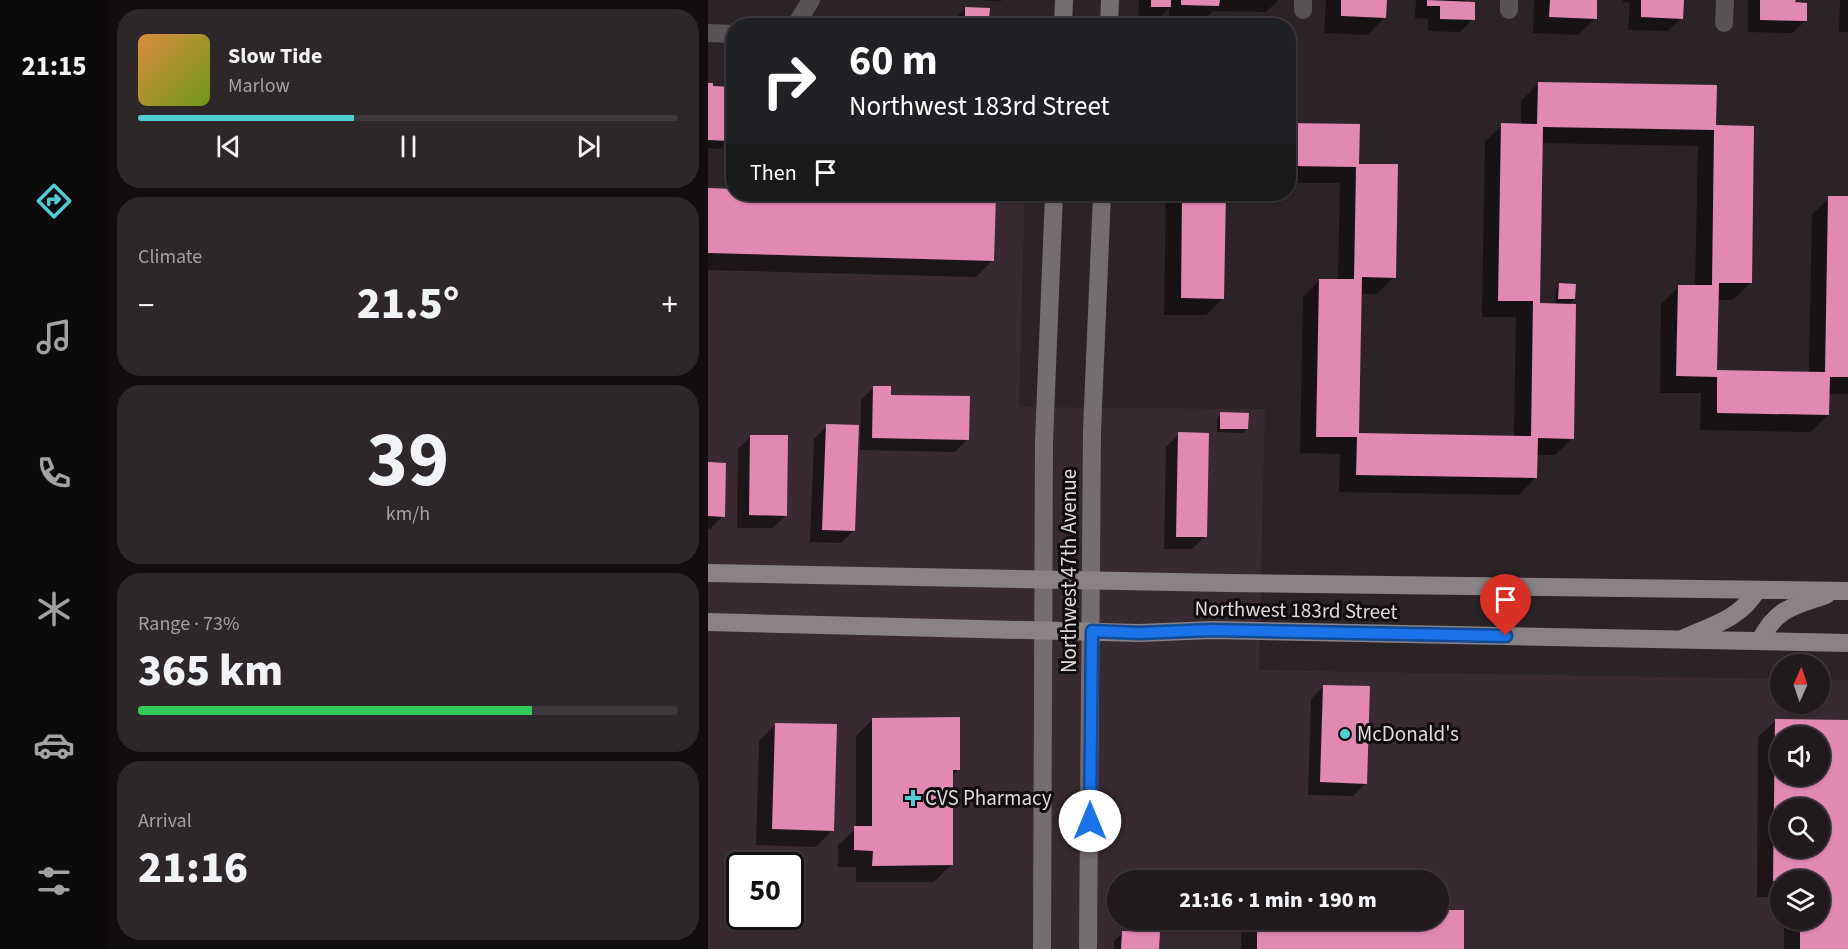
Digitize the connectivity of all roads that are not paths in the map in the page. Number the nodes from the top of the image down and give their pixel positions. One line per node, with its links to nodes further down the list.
1 (811, 0): 5 (street)
2 (1064, 0): 6 (main road)
3 (1110, 0): 7 (main road)
4 (1725, 0): 8 (street)
5 (798, 18)
6 (1063, 18)
7 (1109, 18)
8 (1724, 23)
9 (708, 33): 10 (street)
10 (726, 34)
11 (1054, 201): 14 (main road, Northwest 47th Avenue)
12 (1102, 201): 15 (main road, Northwest 47th Avenue)
13 (708, 573): 14 (main road, Northwest 183rd Street)
14 (1044, 580): 15 (main road, Northwest 183rd Street); 19 (main road, Northwest 47th Avenue)
15 (1092, 581): 16 (main road, Northwest 183rd Street); 20 (main road, Northwest 47th Avenue)
16 (1757, 590): 17 (main road, Northwest 183rd Street); 21 (main road)
17 (1842, 591): 22 (main road)
18 (708, 622): 19 (main road, Northwest 183rd Street)
19 (1044, 630): 20 (main road, Northwest 183rd Street); 24 (main road, Northwest 47th Avenue)
20 (1092, 631): 21 (main road, Northwest 183rd Street); 25 (main road, Northwest 47th Avenue)
21 (1680, 640): 22 (main road, Northwest 183rd Street)
22 (1760, 641): 23 (main road, Northwest 183rd Street)
23 (1848, 643)
24 (1042, 949)
25 (1088, 949)

